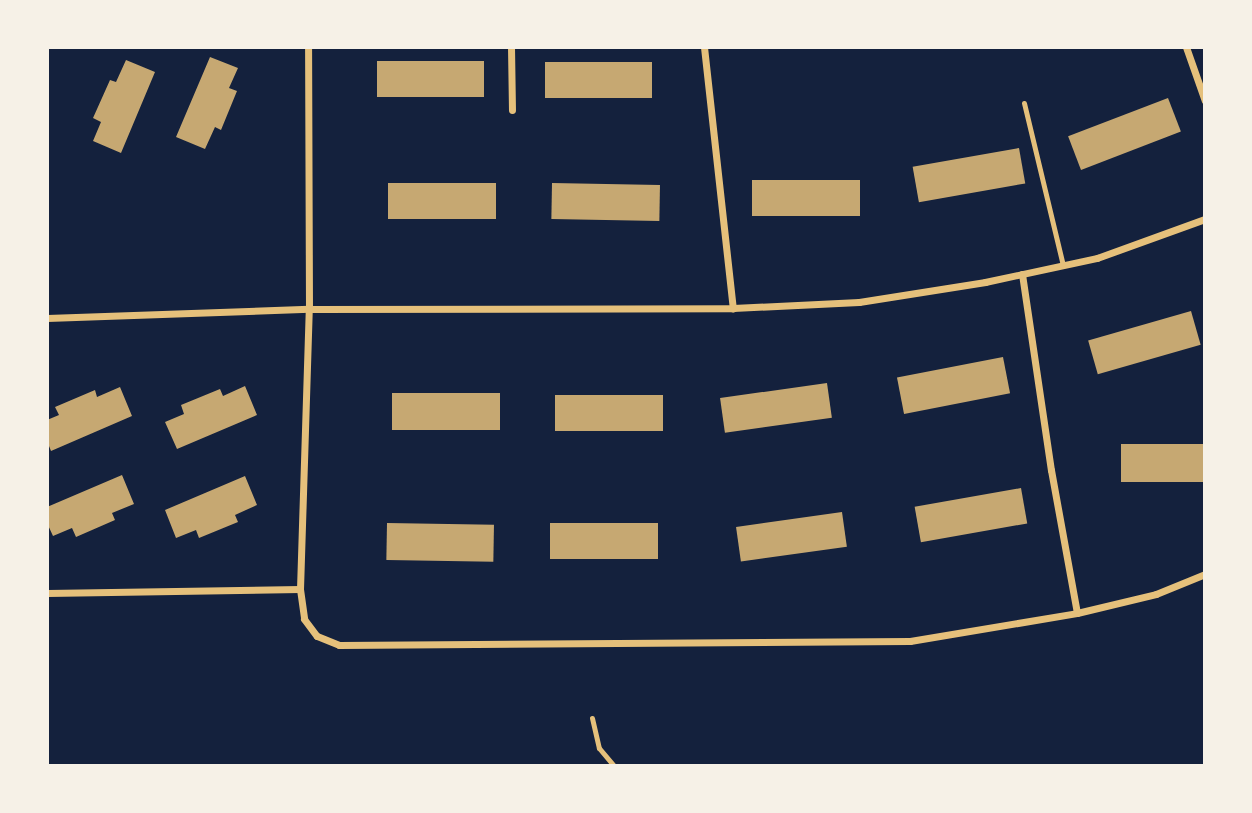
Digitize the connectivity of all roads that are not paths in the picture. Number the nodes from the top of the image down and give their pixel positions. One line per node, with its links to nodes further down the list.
1 (308, 47): 12 (street)
2 (511, 47): 7 (street)
3 (705, 47): 11 (street)
4 (1186, 47): 5 (street)
5 (1205, 101)
6 (1024, 103): 9 (lane)
7 (512, 110)
8 (1205, 219): 9 (street)
9 (1063, 265): 10 (street)
10 (1022, 274): 11 (street); 17 (street)
11 (733, 308): 12 (street)
12 (309, 309): 13 (street); 15 (street)
13 (47, 318)
14 (1205, 574): 17 (street)
15 (300, 589): 16 (street); 17 (street)
16 (47, 593)
17 (1077, 613)
18 (592, 718): 19 (lane)
19 (614, 766)

